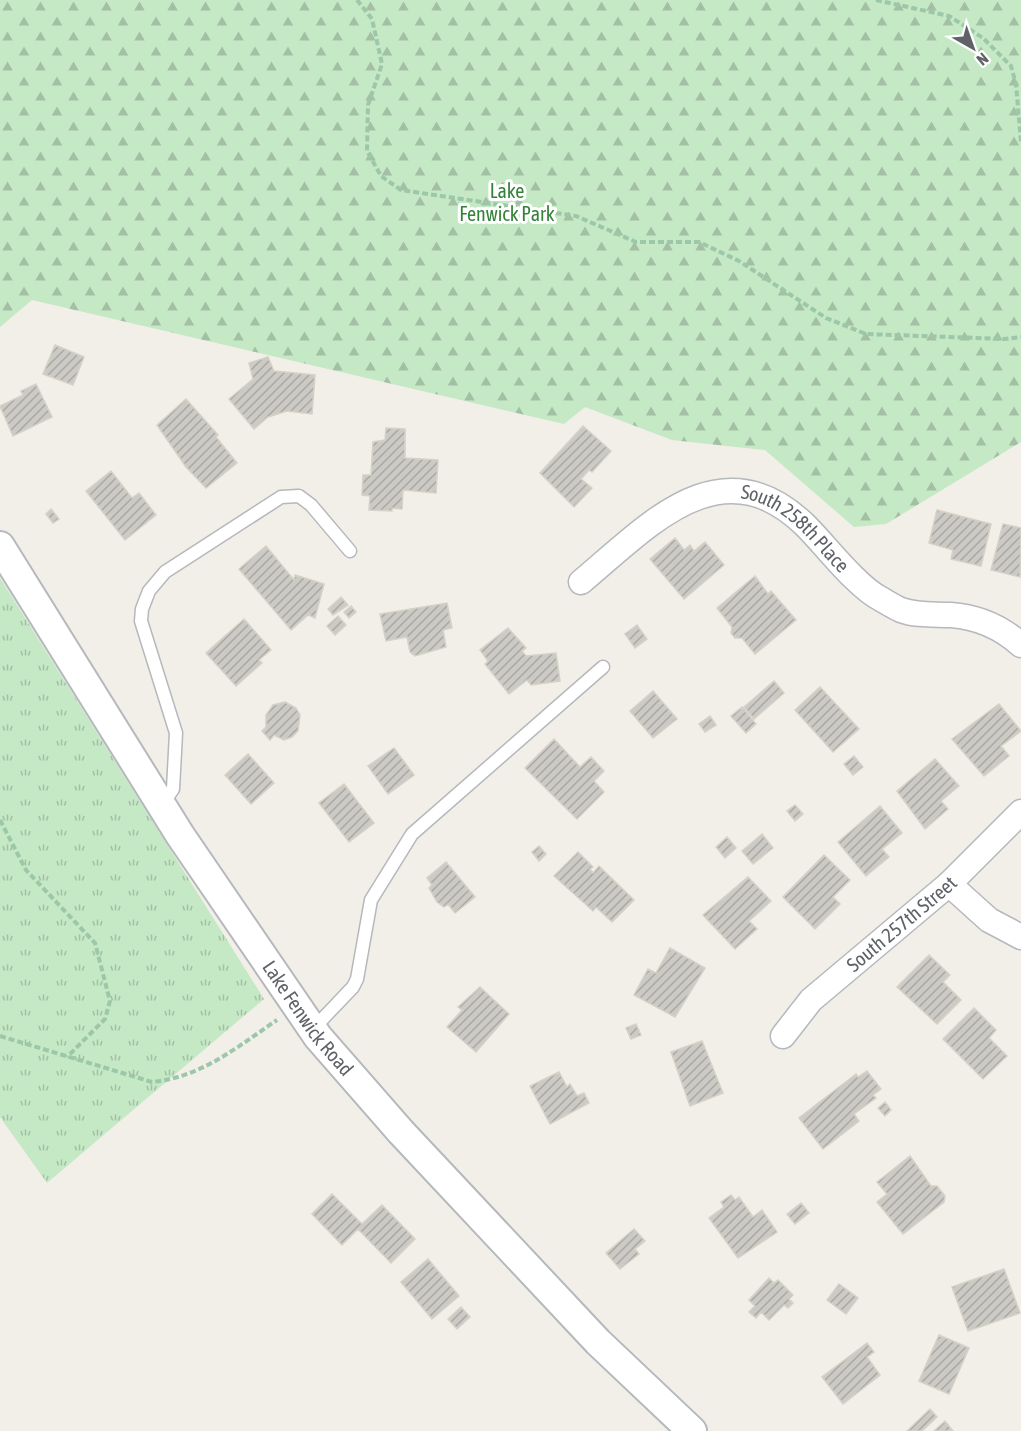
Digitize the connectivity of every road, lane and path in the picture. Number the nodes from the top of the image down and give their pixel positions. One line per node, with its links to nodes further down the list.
1 (357, 0): 4 (path)
2 (876, 0): 3 (path)
3 (1021, 142)
4 (1021, 337)
5 (0, 546): 10 (street, Lake Fenwick Road)
6 (350, 551): 10 (lane)
7 (581, 582): 8 (street, South 258th Place)
8 (1020, 644)
9 (603, 667): 15 (lane)
10 (162, 805): 15 (street, Lake Fenwick Road)
11 (1021, 812): 13 (street, South 257th Street)
12 (0, 820): 18 (path)
13 (950, 884): 14 (street); 17 (street, South 257th Street)
14 (1021, 937)
15 (305, 1018): 18 (path); 19 (street, Lake Fenwick Road)
16 (0, 1036): 18 (path)
17 (783, 1036)
18 (67, 1057)
19 (692, 1431)

